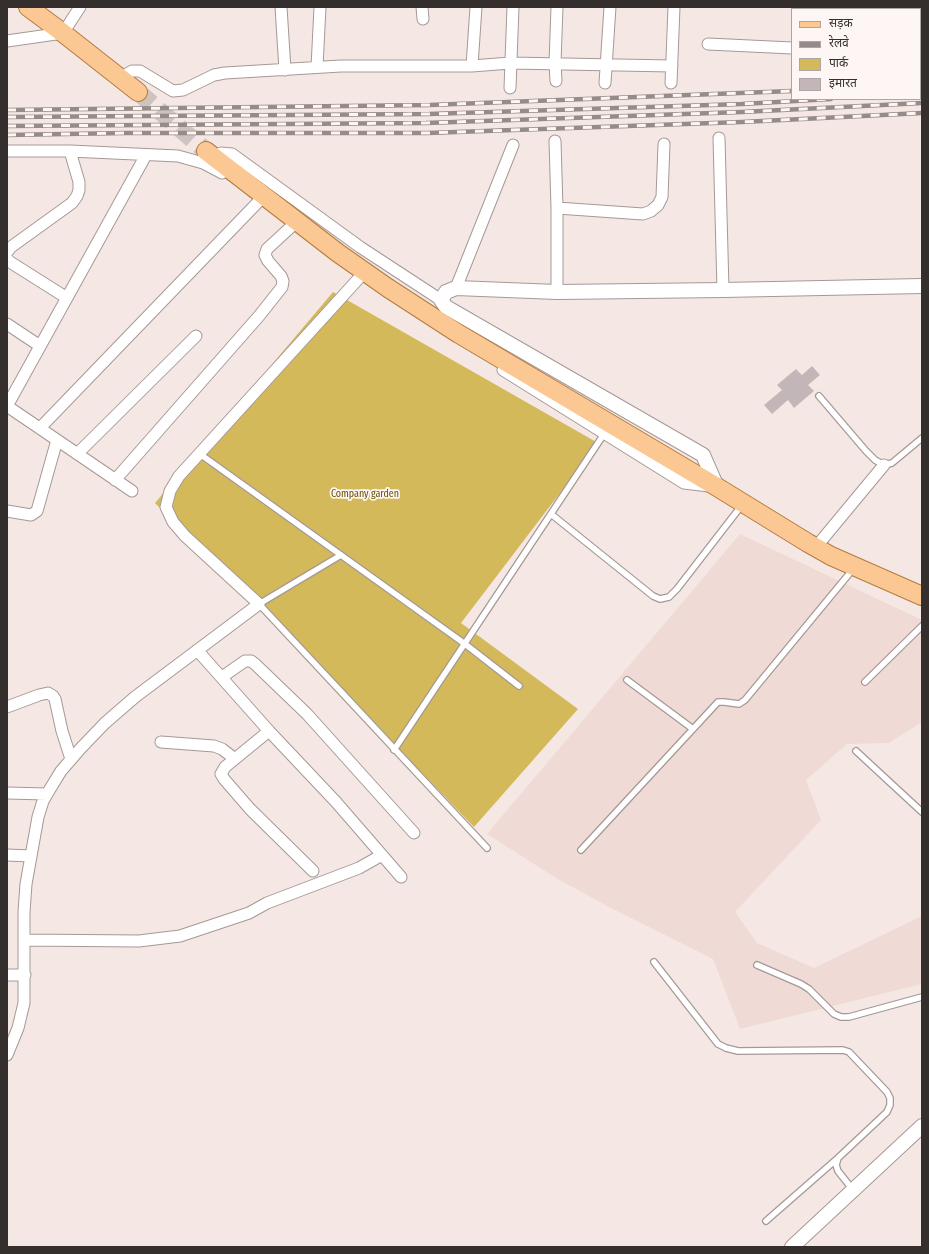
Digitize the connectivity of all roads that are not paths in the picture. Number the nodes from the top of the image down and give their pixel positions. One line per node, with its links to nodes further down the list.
1 (28, 7): 12 (main road)
2 (80, 7): 12 (street)
3 (281, 7): 22 (street)
4 (320, 7): 21 (street)
5 (422, 7): 11 (street)
6 (476, 7): 19 (street)
7 (513, 7): 16 (street)
8 (557, 7): 17 (street)
9 (610, 7): 18 (street)
10 (674, 7): 20 (street)
11 (423, 19)
12 (63, 33): 13 (street); 23 (main road)
13 (7, 41)
14 (708, 44): 15 (street)
15 (791, 48)
16 (510, 63): 17 (street); 19 (street); 27 (street)
17 (555, 64): 18 (street); 24 (street)
18 (606, 65): 20 (street); 25 (street)
19 (472, 66): 21 (street)
20 (672, 66): 26 (street)
21 (317, 67): 22 (street)
22 (285, 70): 23 (street)
23 (120, 78): 28 (main road)
24 (556, 81)
25 (605, 83)
26 (671, 83)
27 (510, 88)
28 (138, 92)
29 (720, 138): 45 (street)
30 (555, 141): 38 (street)
31 (664, 144): 38 (street)
32 (513, 146): 44 (street)
33 (7, 151): 34 (street)
34 (70, 151): 36 (street); 40 (street)
35 (210, 153): 48 (street); 62 (main road)
36 (146, 155): 37 (street); 47 (street)
37 (260, 200): 39 (street); 54 (street)
38 (557, 208): 46 (street)
39 (293, 225): 42 (street); 61 (street)
40 (7, 252)
41 (7, 259): 47 (street)
42 (360, 277): 55 (street); 59 (street)
43 (922, 286): 45 (street)
44 (456, 288): 46 (street); 48 (street)
45 (724, 290): 46 (street)
46 (557, 292)
47 (67, 298): 51 (street)
48 (441, 300): 62 (street)
49 (7, 324): 51 (street)
50 (196, 336): 58 (street)
51 (40, 346): 53 (street)
52 (819, 396): 60 (lane)
53 (7, 406): 54 (street)
54 (40, 428): 57 (street)
55 (604, 434): 62 (street); 66 (lane)
56 (922, 438): 60 (lane)
57 (57, 440): 58 (street); 65 (street)
58 (77, 454): 61 (street)
59 (200, 454): 68 (lane); 71 (street)
60 (884, 465): 67 (street)
61 (115, 480): 63 (street)
62 (718, 487): 64 (main road)
63 (132, 491)
64 (744, 503): 66 (lane); 67 (main road)
65 (7, 511)
66 (551, 514): 73 (lane)
67 (816, 547): 69 (main road)
68 (341, 555): 71 (lane); 73 (lane)
69 (856, 567): 70 (main road); 80 (lane)
70 (922, 596)
71 (259, 604): 74 (street); 83 (lane)
72 (922, 626): 77 (lane)
73 (465, 644): 78 (lane); 83 (lane)
74 (197, 650): 75 (street); 85 (street)
75 (222, 678): 81 (street); 90 (street)
76 (627, 680): 80 (lane)
77 (865, 682)
78 (519, 686)
79 (7, 707): 85 (street)
80 (693, 729): 92 (lane)
81 (269, 730): 86 (street); 94 (street)
82 (161, 742): 86 (street)
83 (394, 750): 91 (lane)
84 (856, 751): 89 (lane)
85 (71, 759): 88 (street)
86 (235, 759): 96 (street)
87 (7, 793): 88 (street)
88 (47, 794): 95 (street)
89 (922, 812)
90 (414, 832)
91 (487, 848)
92 (581, 850)
93 (7, 855): 95 (street)
94 (382, 855): 97 (street); 98 (street)
95 (30, 856): 98 (street)
96 (313, 871)
97 (402, 877)
98 (24, 940): 102 (street)
99 (654, 962): 106 (lane)
100 (757, 965): 103 (lane)
101 (7, 975): 102 (street)
102 (25, 975): 104 (street)
103 (922, 997)
104 (7, 1055)
105 (922, 1126): 107 (street)
106 (838, 1158): 107 (lane); 108 (lane)
107 (853, 1190): 109 (street)
108 (766, 1221)
109 (792, 1247)

